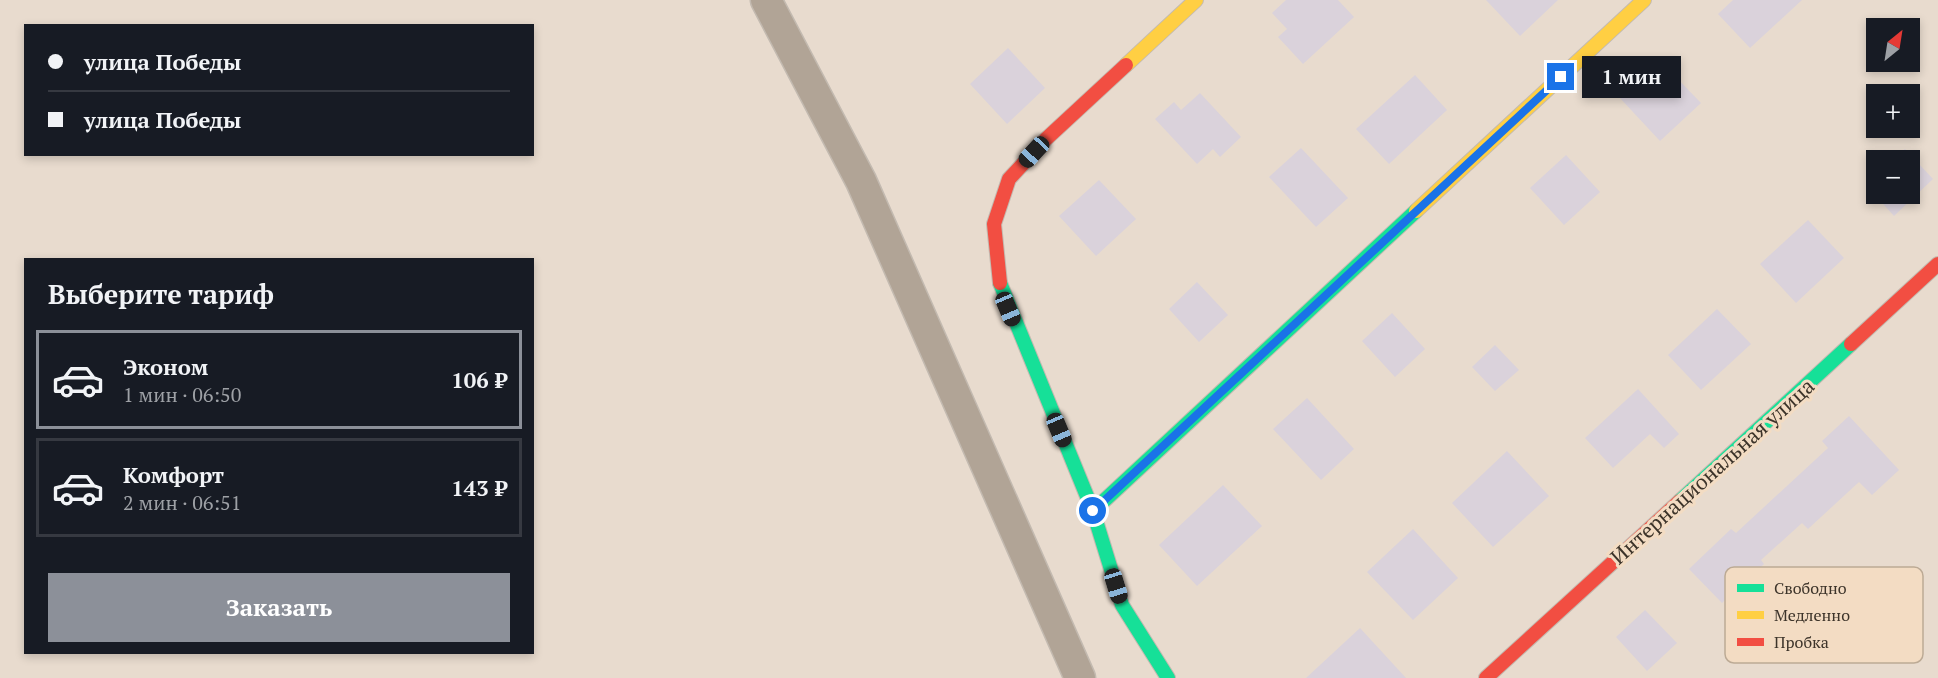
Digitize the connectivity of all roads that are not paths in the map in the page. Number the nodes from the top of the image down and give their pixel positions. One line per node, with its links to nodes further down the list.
1 (766, 0): 6 (street)
2 (1196, 0): 5 (street)
3 (1644, 0): 5 (street)
4 (1938, 264): 8 (street, Интернациональная улица)
5 (1093, 511): 7 (street)
6 (1080, 678)
7 (1168, 678)
8 (1486, 678)

